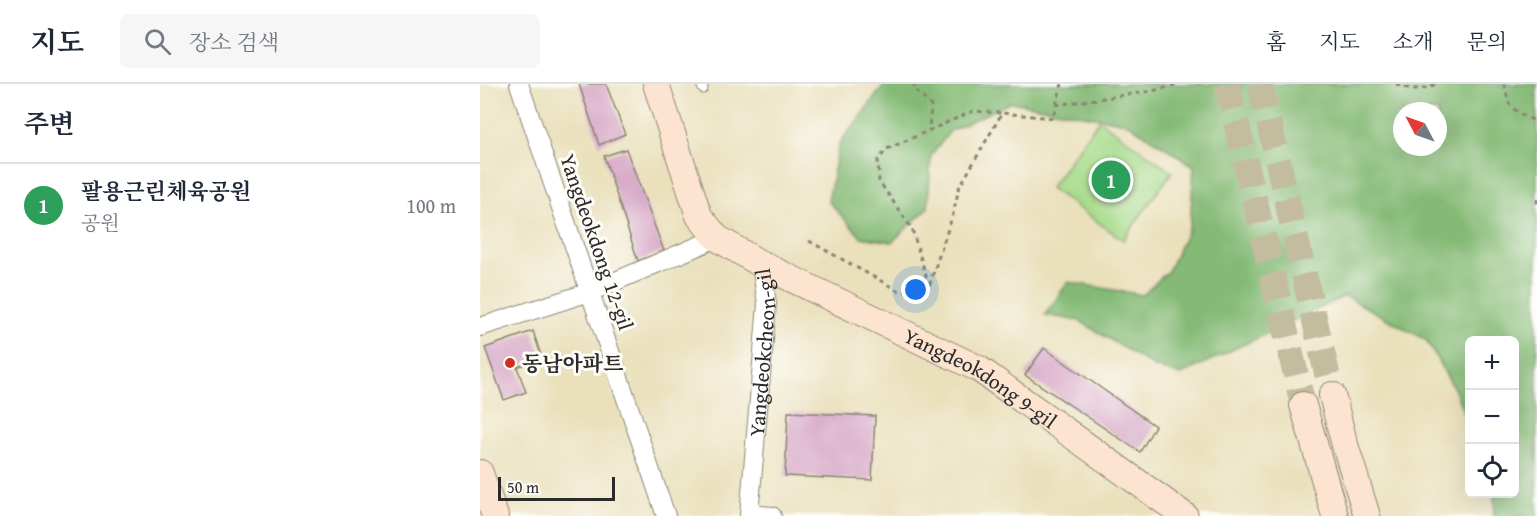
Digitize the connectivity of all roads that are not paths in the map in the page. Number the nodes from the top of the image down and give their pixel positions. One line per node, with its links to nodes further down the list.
1 (519, 84): 5 (street, Yangdeokdong 12-gil)
2 (656, 84): 3 (main road, Yangdeokcheon-gil)
3 (717, 238): 4 (main road, Yangdeokcheon-gil); 5 (street)
4 (761, 264): 12 (street, Yangdeokcheon-gil); 16 (main road, Yangdeokdong 9-gil)
5 (590, 292): 6 (street); 14 (street, Yangdeokdong 12-gil)
6 (480, 327)
7 (1332, 394): 10 (main road)
8 (1303, 405): 11 (main road)
9 (480, 473): 13 (main road)
10 (1367, 511)
11 (1333, 512)
12 (749, 515): 15 (street)
13 (495, 516)
14 (666, 516)
15 (772, 516)
16 (1185, 516)

